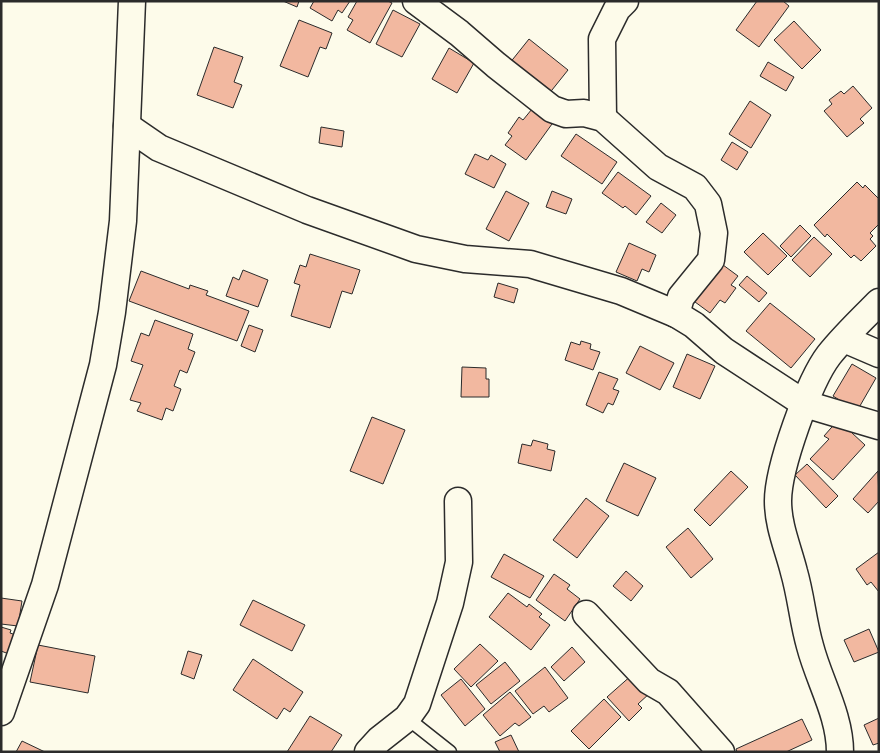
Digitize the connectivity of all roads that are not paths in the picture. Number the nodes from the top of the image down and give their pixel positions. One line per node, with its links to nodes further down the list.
1 (132, 1): 5 (street)
2 (416, 1): 4 (street)
3 (625, 1): 4 (street)
4 (604, 118): 7 (street)
5 (127, 126): 7 (street); 14 (street)
6 (879, 302): 8 (street)
7 (676, 314): 10 (street)
8 (844, 339): 9 (street); 10 (street)
9 (879, 354)
10 (805, 404): 11 (street); 19 (street)
11 (879, 426)
12 (458, 501): 15 (street)
13 (586, 614): 18 (street)
14 (1, 712)
15 (407, 718): 16 (street); 17 (lane)
16 (368, 752)
17 (450, 752)
18 (721, 752)
19 (840, 752)

